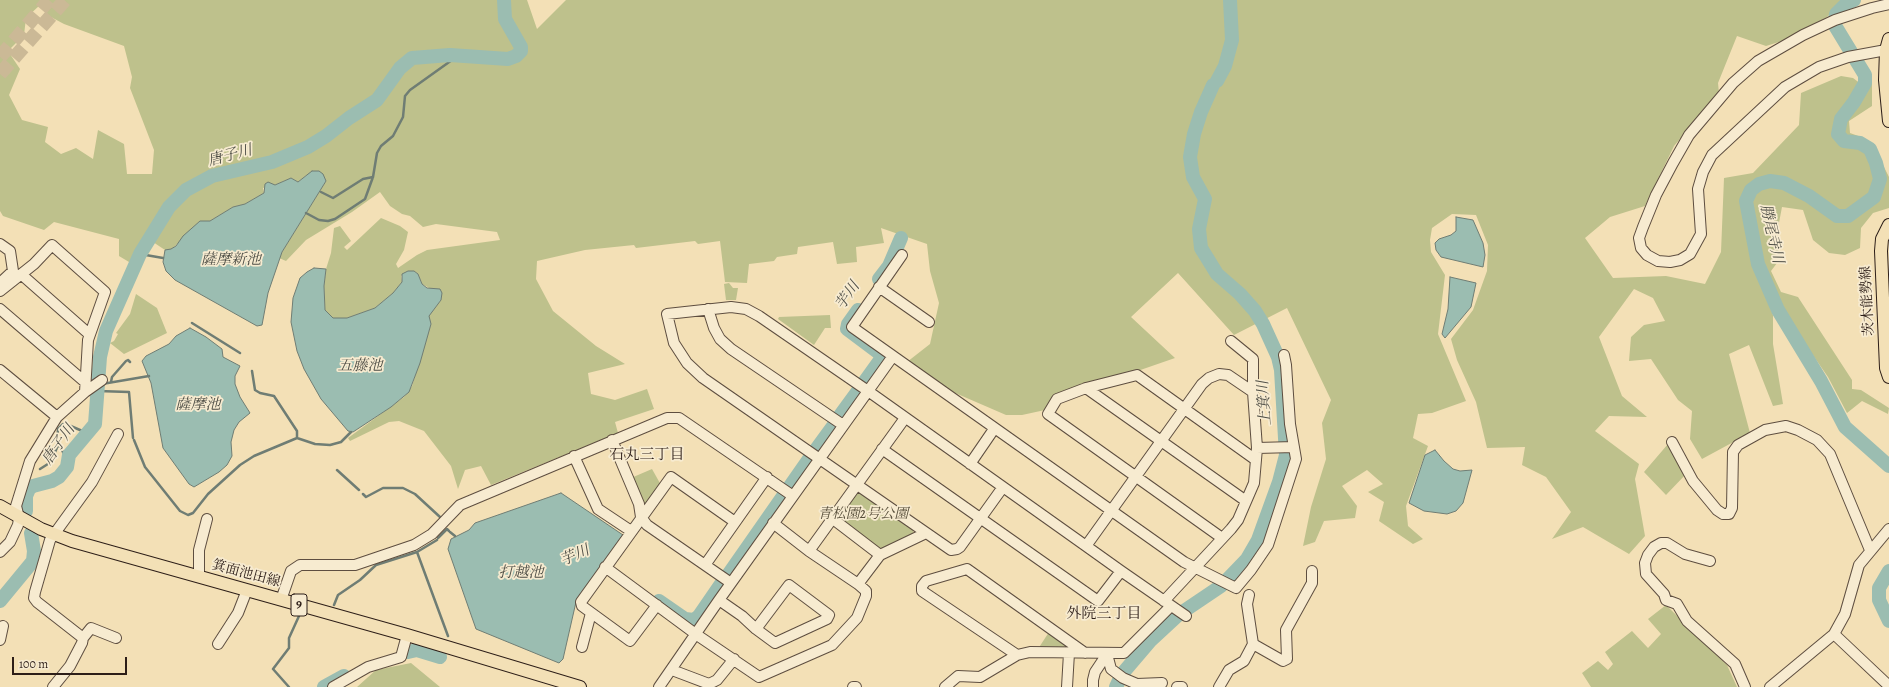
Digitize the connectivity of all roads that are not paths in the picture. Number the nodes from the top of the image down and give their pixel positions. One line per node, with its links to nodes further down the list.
1 (1889, 4): 2 (street)
2 (1883, 47): 3 (main road)
3 (1889, 121)
4 (1889, 225): 19 (main road, 茨木能勢線)
5 (0, 244): 8 (street)
6 (902, 255): 9 (street)
7 (22, 275): 10 (street); 14 (street); 14 (street)
8 (0, 283)
9 (879, 288): 13 (street); 16 (street)
10 (0, 291)
11 (0, 309): 20 (street)
12 (708, 310): 22 (street); 27 (street); 37 (street)
13 (929, 322)
14 (89, 334): 20 (street)
15 (1231, 341): 23 (street)
16 (893, 356): 22 (street); 28 (street)
17 (1284, 356): 33 (street)
18 (0, 370): 25 (street)
19 (1889, 377)
20 (92, 384): 25 (street)
21 (1086, 388): 24 (street); 31 (street); 40 (street)
22 (868, 391): 26 (street); 27 (street)
23 (1253, 392): 24 (street); 34 (street)
24 (1184, 408): 31 (street); 38 (street)
25 (57, 417): 49 (street)
26 (905, 418): 35 (street); 39 (street)
27 (844, 425): 37 (street)
28 (994, 429): 39 (street); 47 (street)
29 (118, 434): 58 (street)
30 (612, 440): 36 (street); 41 (street); 48 (street)
31 (1160, 441): 40 (street); 45 (street)
32 (1672, 442): 61 (street)
33 (1288, 447): 34 (street); 68 (street)
34 (1257, 448): 38 (street)
35 (882, 449): 42 (street); 52 (street)
36 (574, 456): 56 (street); 76 (street)
37 (820, 458): 42 (street); 44 (street)
38 (1256, 460): 45 (street)
39 (970, 464): 43 (street)
40 (1137, 477): 47 (street); 59 (street)
41 (767, 478): 44 (street); 53 (street)
42 (857, 483): 51 (street); 57 (street)
43 (1003, 487): 52 (street); 60 (street)
44 (789, 493): 54 (street)
45 (1246, 501): 59 (street)
46 (0, 506): 49 (main road, 箕面池田線 / 9)
47 (1112, 512): 60 (street); 68 (street)
48 (641, 517): 53 (street); 56 (street); 66 (street)
49 (19, 518): 58 (main road, 箕面池田線 / 9); 63 (street)
50 (207, 519): 71 (street)
51 (833, 519): 62 (street); 64 (street)
52 (980, 520): 57 (street); 69 (street)
53 (735, 522): 66 (street)
54 (774, 523): 62 (street); 72 (street)
55 (1889, 529): 61 (street)
56 (631, 531): 67 (street)
57 (926, 533): 64 (street)
58 (54, 534): 71 (main road, 箕面池田線 / 9); 86 (street)
59 (1222, 538): 68 (street)
60 (1086, 546): 69 (street)
61 (1870, 550): 83 (street)
62 (809, 551): 73 (street)
63 (0, 552)
64 (880, 555): 73 (street)
65 (1710, 561): 110 (street)
66 (705, 566): 72 (street)
67 (605, 567): 78 (street); 80 (street)
68 (1194, 568): 79 (street)
69 (1121, 571): 79 (street)
70 (1312, 571): 90 (street)
71 (199, 577): 74 (main road, 箕面池田線 / 9)
72 (731, 583): 77 (street)
73 (858, 584): 96 (street)
74 (247, 590): 76 (main road, 箕面池田線 / 9); 89 (street)
75 (1249, 596): 90 (street)
76 (282, 600): 84 (main road, 箕面池田線 / 9)
77 (719, 600): 82 (street); 85 (street)
78 (657, 605): 80 (street); 85 (street)
79 (1177, 610): 94 (street)
80 (591, 613): 91 (street)
81 (3, 626): 88 (street)
82 (756, 629): 82 (street)
83 (1834, 634): 101 (street); 111 (street)
84 (407, 635): 103 (street); 104 (main road, 箕面池田線 / 9)
85 (697, 635): 96 (street); 97 (street)
86 (83, 638): 87 (street); 102 (street)
87 (116, 638)
88 (0, 640)
89 (218, 644)
90 (1253, 644): 100 (street)
91 (582, 647)
92 (1069, 653): 93 (street); 95 (street); 106 (street)
93 (1085, 653): 94 (street); 95 (street)
94 (1107, 654): 98 (street); 107 (street)
95 (1017, 655): 99 (street)
96 (734, 659): 97 (street)
97 (672, 670): 105 (street)
98 (1162, 683)
99 (950, 685)
100 (1220, 686)
101 (1889, 686)
102 (54, 687)
103 (333, 687)
104 (580, 687)
105 (659, 687)
106 (1067, 687)
107 (1093, 687)
108 (1177, 687): 109 (street)
109 (1182, 687)
110 (1745, 687)
111 (1770, 687)

